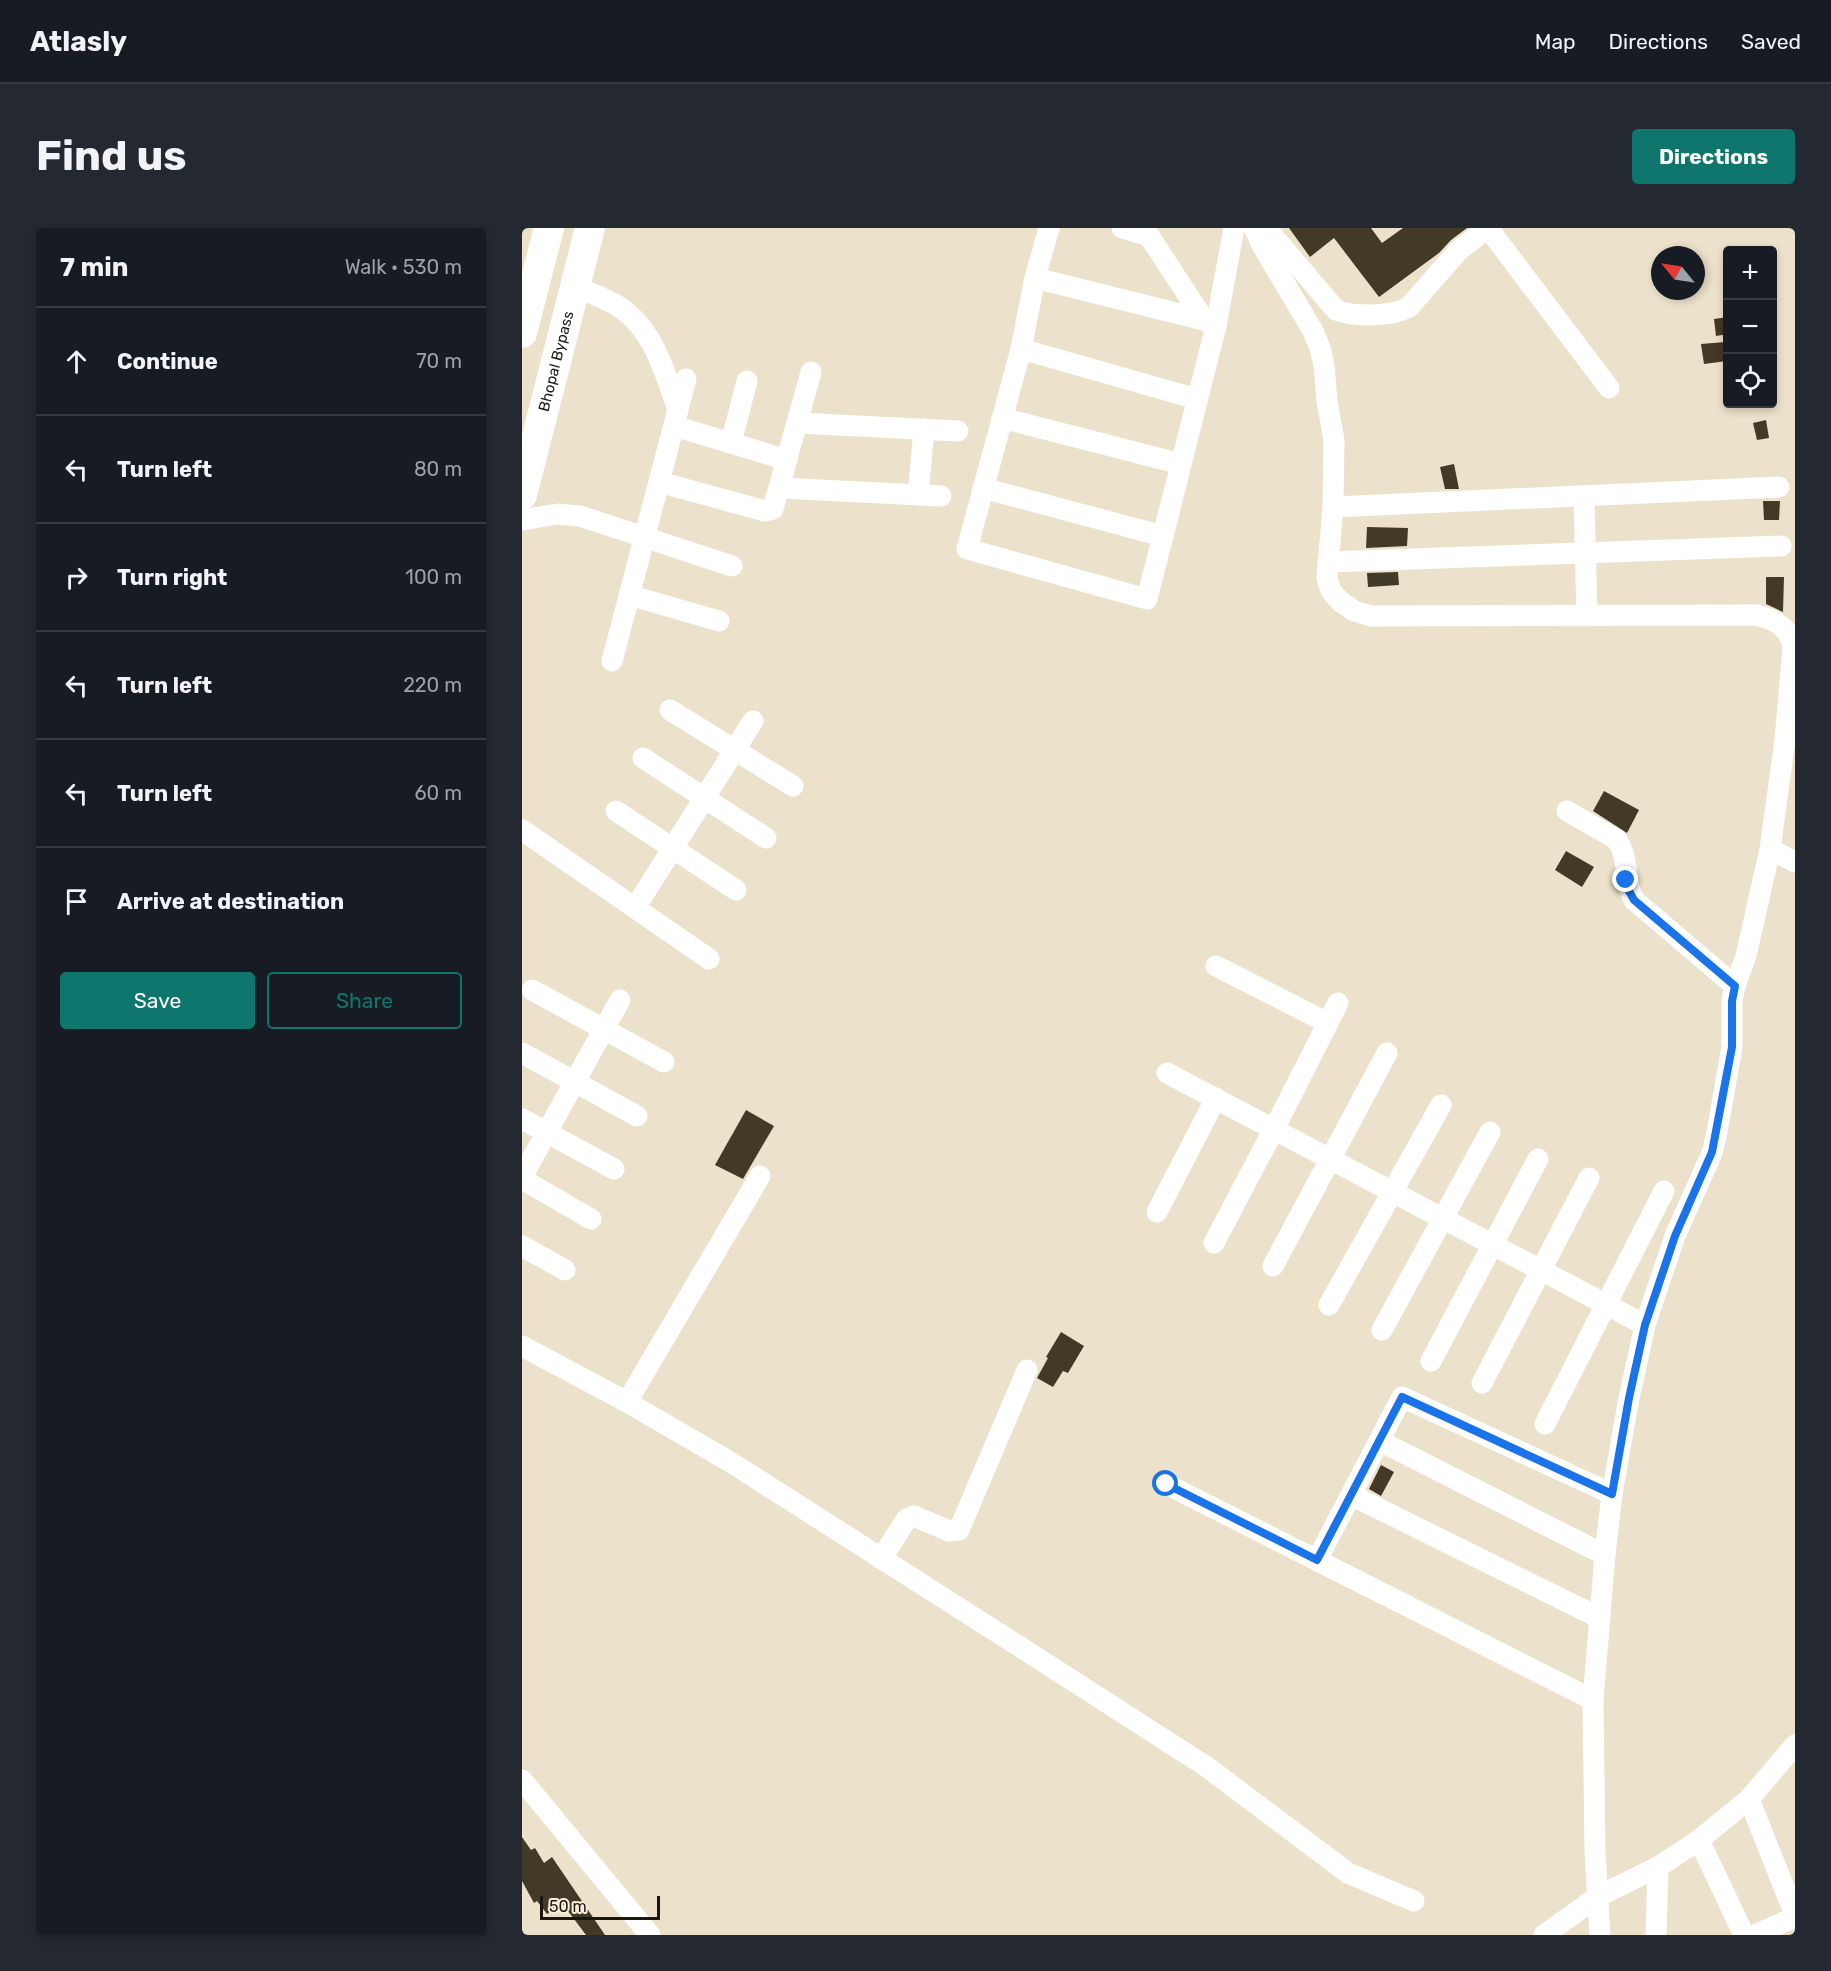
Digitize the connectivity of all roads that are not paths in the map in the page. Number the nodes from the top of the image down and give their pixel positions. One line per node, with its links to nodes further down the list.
1 (549, 228): 13 (highway)
2 (590, 228): 11 (highway, Bhopal Bypass)
3 (1049, 228): 10 (street)
4 (1122, 228): 9 (street)
5 (1234, 228): 12 (street)
6 (1254, 228): 36 (street)
7 (1266, 228): 8 (street)
8 (1488, 228): 18 (street)
9 (1147, 232): 12 (street)
10 (1035, 278): 12 (street); 14 (street)
11 (575, 286): 21 (street); 32 (highway, Bhopal Bypass)
12 (1210, 323): 19 (street)
13 (522, 333)
14 (1021, 349): 19 (street); 20 (street)
15 (811, 372): 22 (street)
16 (686, 379): 21 (street)
17 (747, 381): 25 (street)
18 (1609, 388)
19 (1197, 399): 27 (street)
20 (1002, 418): 27 (street); 31 (street)
21 (676, 419): 25 (street); 28 (street)
22 (797, 423): 23 (street); 26 (street)
23 (924, 429): 24 (street); 33 (street)
24 (958, 431)
25 (731, 443): 26 (street)
26 (787, 460): 30 (street)
27 (1181, 464): 38 (street)
28 (659, 482): 30 (street); 39 (street)
29 (1779, 487): 35 (street)
30 (780, 488): 33 (street)
31 (983, 488): 38 (street); 38 (street)
32 (522, 495)
33 (918, 495): 34 (street)
34 (941, 496)
35 (1584, 496): 36 (street); 41 (street)
36 (1333, 507): 42 (street)
37 (522, 520): 39 (street)
38 (1163, 536)
39 (644, 538): 43 (street); 44 (street)
40 (1781, 546): 41 (street)
41 (1585, 553): 42 (street); 45 (street)
42 (1328, 562): 45 (street)
43 (732, 566)
44 (629, 595): 46 (street); 47 (street)
45 (1587, 615): 59 (street)
46 (719, 621)
47 (612, 661)
48 (670, 710): 50 (street)
49 (753, 721): 50 (street)
50 (734, 750): 52 (street); 53 (street)
51 (643, 758): 53 (street)
52 (793, 786)
53 (704, 798): 57 (street); 58 (street)
54 (616, 810): 58 (street)
55 (1567, 811): 65 (street)
56 (522, 830): 62 (street)
57 (766, 838)
58 (673, 848): 61 (street); 62 (street)
59 (1770, 849): 60 (street); 65 (street)
60 (1795, 862)
61 (736, 890)
62 (635, 908): 63 (street)
63 (709, 958)
64 (1216, 966): 69 (street)
65 (1735, 986): 102 (street)
66 (532, 990): 70 (street)
67 (621, 1000): 70 (street)
68 (1338, 1003): 69 (street)
69 (1328, 1023): 80 (street)
70 (604, 1029): 73 (street); 75 (street)
71 (522, 1053): 75 (street)
72 (1388, 1053): 83 (street)
73 (664, 1062)
74 (1167, 1073): 76 (street)
75 (574, 1082): 78 (street); 81 (street)
76 (1216, 1098): 80 (street); 91 (street)
77 (1441, 1105): 90 (street)
78 (637, 1116)
79 (522, 1119): 81 (street)
80 (1274, 1129): 83 (street); 94 (street)
81 (547, 1132): 85 (street); 87 (street)
82 (1490, 1132): 93 (street)
83 (1330, 1159): 90 (street); 97 (street)
84 (1538, 1159): 95 (street)
85 (614, 1169)
86 (760, 1176): 108 (street)
87 (522, 1178): 92 (street)
88 (1589, 1178): 99 (street)
89 (1664, 1191): 101 (street)
90 (1393, 1192): 93 (street); 100 (street)
91 (1157, 1212)
92 (591, 1219)
93 (1443, 1219): 95 (street); 103 (street)
94 (1214, 1243)
95 (1492, 1245): 99 (street); 105 (street)
96 (522, 1246): 98 (street)
97 (1273, 1266)
98 (565, 1270)
99 (1542, 1271): 101 (street); 107 (street)
100 (1329, 1305)
101 (1607, 1305): 102 (street); 109 (street)
102 (1645, 1325): 112 (street)
103 (1382, 1330)
104 (522, 1346): 108 (street)
105 (1431, 1361)
106 (1027, 1370): 115 (street)
107 (1482, 1383)
108 (627, 1402): 115 (street)
109 (1545, 1424)
110 (1380, 1441): 112 (street); 113 (street); 114 (street)
111 (1166, 1484): 116 (street)
112 (1612, 1494): 114 (street)
113 (1351, 1495): 116 (street); 117 (street)
114 (1605, 1556): 117 (street)
115 (881, 1559): 125 (street)
116 (1317, 1560): 118 (street)
117 (1600, 1618): 118 (street)
118 (1593, 1700): 124 (street)
119 (1795, 1745): 121 (street)
120 (522, 1780): 127 (street)
121 (1749, 1799): 122 (street); 126 (street)
122 (1699, 1840): 123 (street); 131 (street)
123 (1658, 1867): 124 (street); 130 (street)
124 (1598, 1897): 128 (street); 129 (street)
125 (1414, 1901)
126 (1795, 1916): 132 (street)
127 (650, 1935)
128 (1544, 1935)
129 (1600, 1935)
130 (1656, 1935)
131 (1744, 1935)
132 (1755, 1935)

